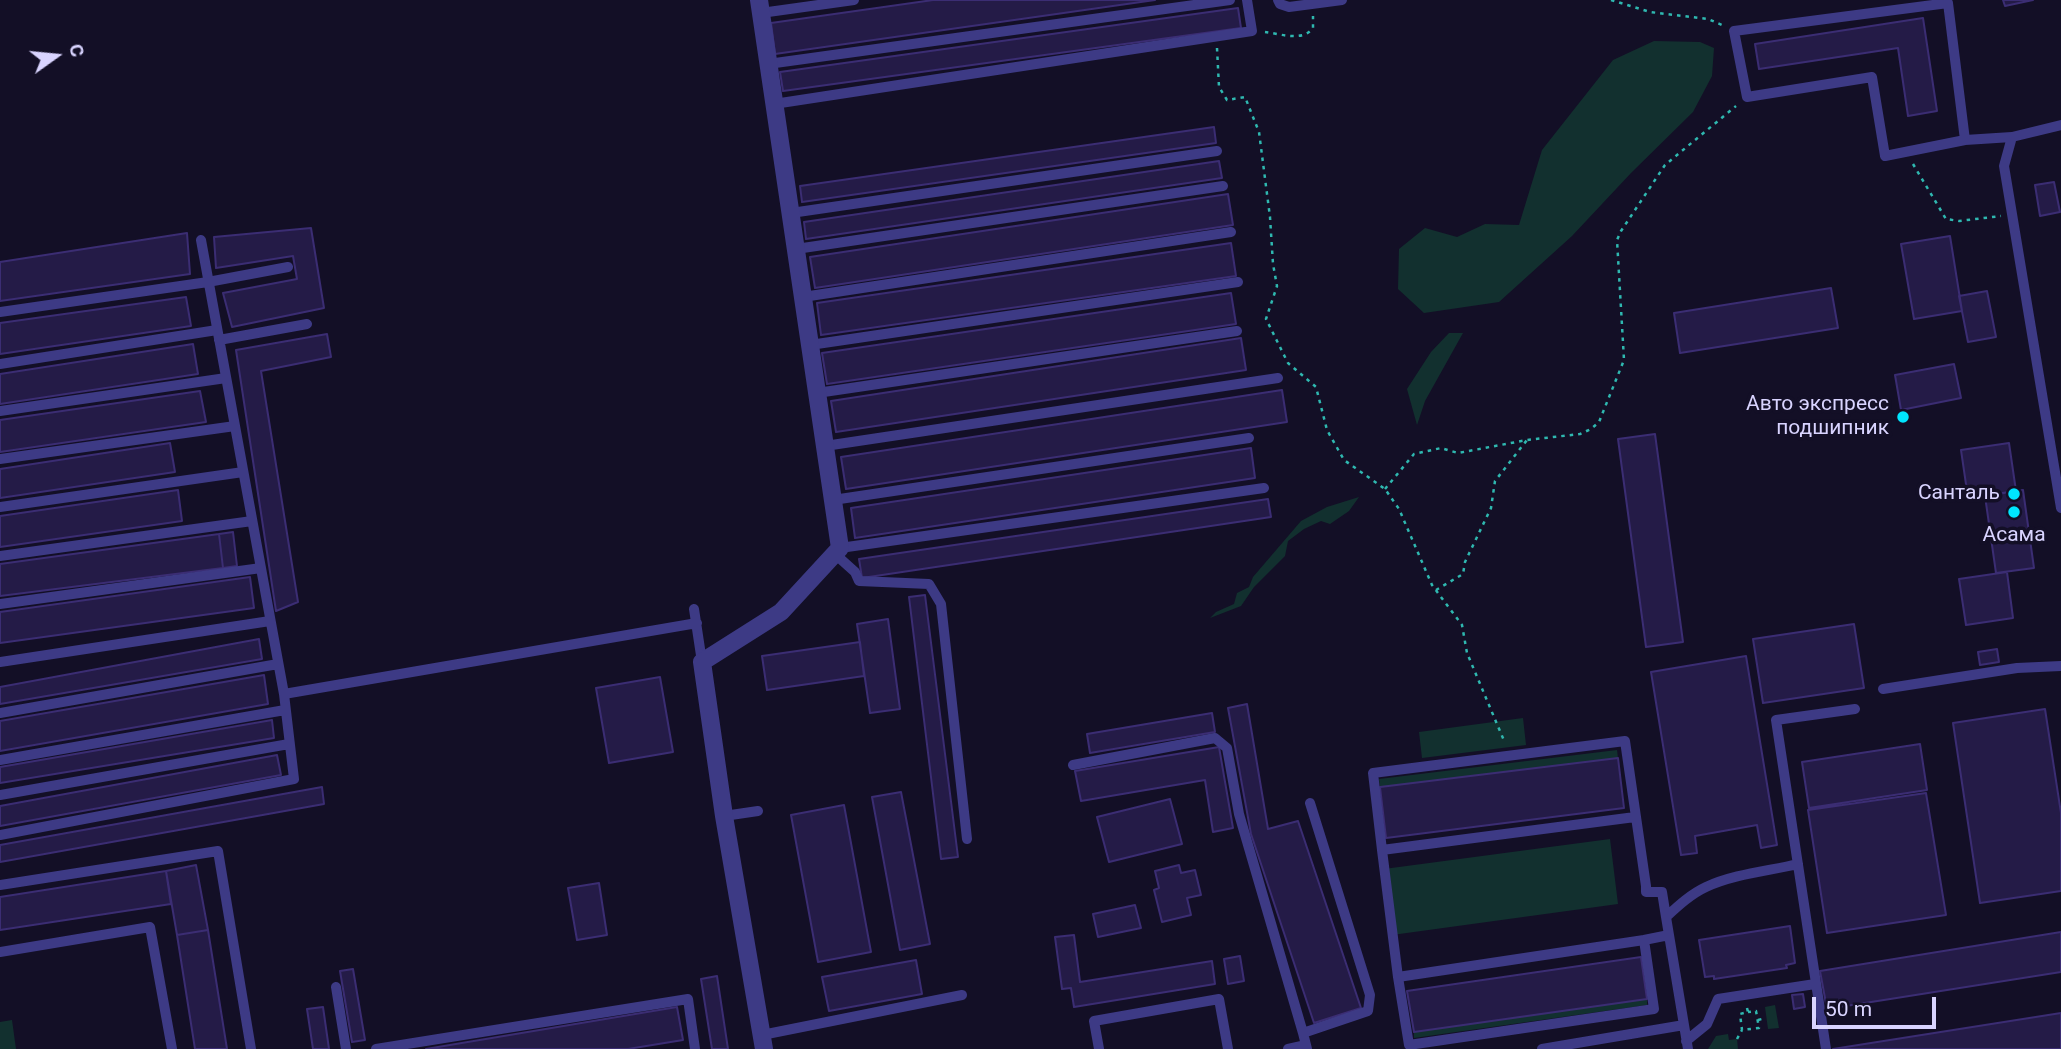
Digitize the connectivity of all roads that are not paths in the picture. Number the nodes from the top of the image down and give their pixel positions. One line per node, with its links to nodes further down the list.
1 (855, 0): 7 (lane)
2 (1230, 0): 8 (lane)
3 (1247, 0): 9 (lane)
4 (1278, 0): 5 (lane)
5 (1342, 0)
6 (1948, 2): 12 (lane); 12 (lane)
7 (760, 6): 8 (street)
8 (768, 64): 9 (street)
9 (774, 104): 15 (street)
10 (2061, 125): 11 (lane)
11 (2012, 137): 12 (lane); 41 (lane)
12 (1965, 140)
13 (1217, 151): 15 (lane)
14 (1223, 186): 18 (lane)
15 (790, 213): 18 (street)
16 (1231, 232): 22 (lane)
17 (201, 240): 20 (lane)
18 (796, 249): 22 (street)
19 (288, 267): 20 (lane)
20 (208, 282): 23 (lane); 26 (lane)
21 (1238, 282): 27 (lane)
22 (803, 297): 27 (street)
23 (0, 312)
24 (307, 324): 26 (lane)
25 (1237, 331): 31 (lane)
26 (218, 335): 28 (lane); 29 (lane)
27 (810, 345): 31 (street)
28 (0, 364)
29 (226, 378): 32 (lane); 33 (lane)
30 (1279, 378): 35 (lane)
31 (817, 393): 35 (street)
32 (0, 411)
33 (235, 426): 36 (lane); 37 (lane)
34 (1249, 438): 39 (lane)
35 (825, 446): 39 (street)
36 (0, 459)
37 (243, 472): 40 (lane); 42 (lane)
38 (1264, 488): 43 (lane)
39 (833, 500): 43 (street)
40 (0, 507)
41 (2061, 508)
42 (252, 521): 44 (lane); 45 (lane)
43 (837, 551): 51 (street); 68 (lane)
44 (0, 556)
45 (261, 568): 46 (lane); 48 (lane)
46 (0, 604)
47 (694, 609): 49 (lane)
48 (270, 621): 50 (lane); 52 (lane)
49 (697, 623): 51 (lane); 55 (lane)
50 (0, 662)
51 (702, 662): 65 (street)
52 (278, 664): 55 (lane); 58 (lane)
53 (2061, 666): 54 (lane)
54 (1883, 689)
55 (284, 694): 57 (lane)
56 (1855, 709): 70 (lane)
57 (285, 710): 59 (lane); 60 (lane)
58 (0, 713)
59 (289, 744): 62 (lane); 67 (lane)
60 (0, 761)
61 (1073, 765): 81 (lane)
62 (0, 795)
63 (1310, 803): 81 (lane)
64 (758, 811): 65 (lane)
65 (724, 816): 83 (street)
66 (1635, 817): 69 (lane); 69 (lane); 72 (lane)
67 (0, 835)
68 (967, 839)
69 (1382, 850): 76 (lane)
70 (1798, 864): 72 (lane); 77 (lane)
71 (0, 885): 87 (lane)
72 (1667, 917): 73 (lane)
73 (1670, 935): 74 (lane); 80 (lane)
74 (1644, 940): 76 (lane); 82 (lane)
75 (0, 952): 86 (lane)
76 (1398, 977): 82 (lane)
77 (1815, 984): 84 (lane); 96 (lane)
78 (336, 987): 88 (lane)
79 (962, 995): 83 (lane)
80 (1684, 1025): 84 (lane); 95 (lane)
81 (1303, 1034): 85 (lane)
82 (1470, 1037): 94 (lane)
83 (763, 1042)
84 (1687, 1045)
85 (1306, 1047): 93 (lane)
86 (172, 1049)
87 (251, 1049)
88 (346, 1049)
89 (376, 1049): 90 (lane)
90 (695, 1049)
91 (1099, 1049): 92 (lane)
92 (1228, 1049)
93 (1288, 1049)
94 (1472, 1049)
95 (1542, 1049)
96 (1826, 1049)

